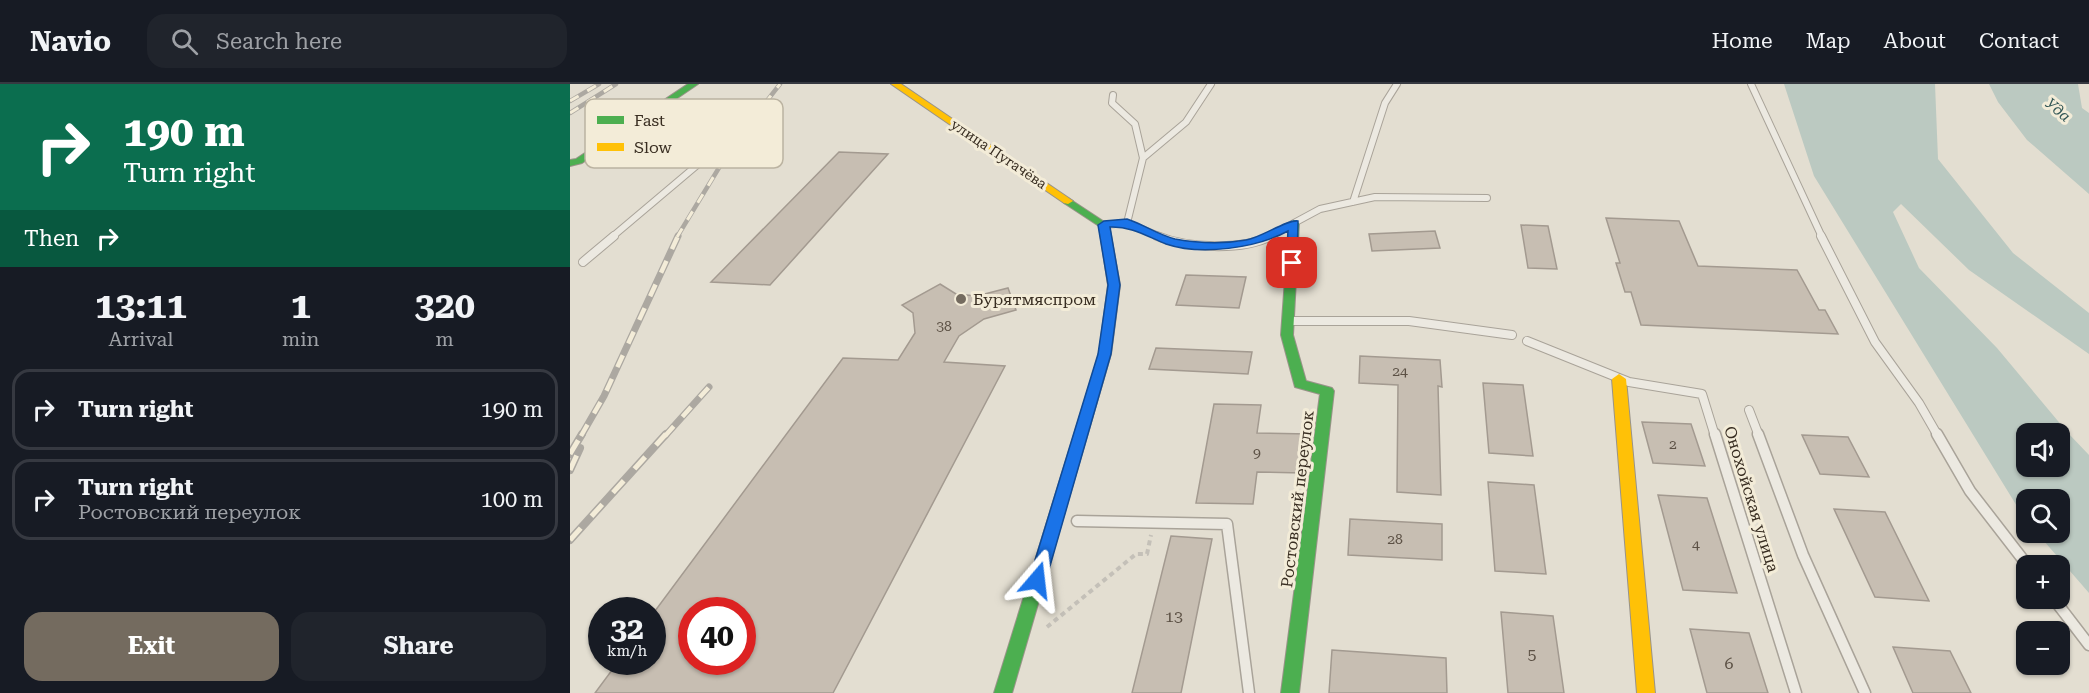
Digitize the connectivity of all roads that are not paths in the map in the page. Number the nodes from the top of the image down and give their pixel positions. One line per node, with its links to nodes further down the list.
1 (694, 84): 7 (street)
2 (895, 84): 16 (street, улица Пугачёва)
3 (1211, 84): 9 (lane)
4 (1396, 84): 13 (lane)
5 (1751, 84): 24 (lane)
6 (1113, 95): 9 (lane)
7 (672, 99)
8 (585, 157): 10 (street)
9 (1143, 159): 14 (lane)
10 (570, 164)
11 (693, 168): 17 (lane)
12 (1487, 198): 13 (lane)
13 (1353, 202): 15 (lane)
14 (1127, 223): 15 (lane); 16 (lane)
15 (1294, 224): 18 (street, Ростовский переулок)
16 (1104, 225): 27 (street)
17 (584, 262)
18 (1288, 321): 19 (lane); 29 (street, Ростовский переулок)
19 (1512, 335)
20 (1527, 341): 21 (lane, Онохойская улица)
21 (1619, 379): 30 (street); 31 (lane, Онохойская улица)
22 (1749, 410): 32 (lane)
23 (1077, 521): 28 (lane)
24 (2019, 555)
25 (2061, 609): 26 (lane)
26 (2089, 645)
27 (1003, 693)
28 (1249, 693)
29 (1290, 693)
30 (1646, 693)
31 (1796, 693)
32 (1865, 693)

